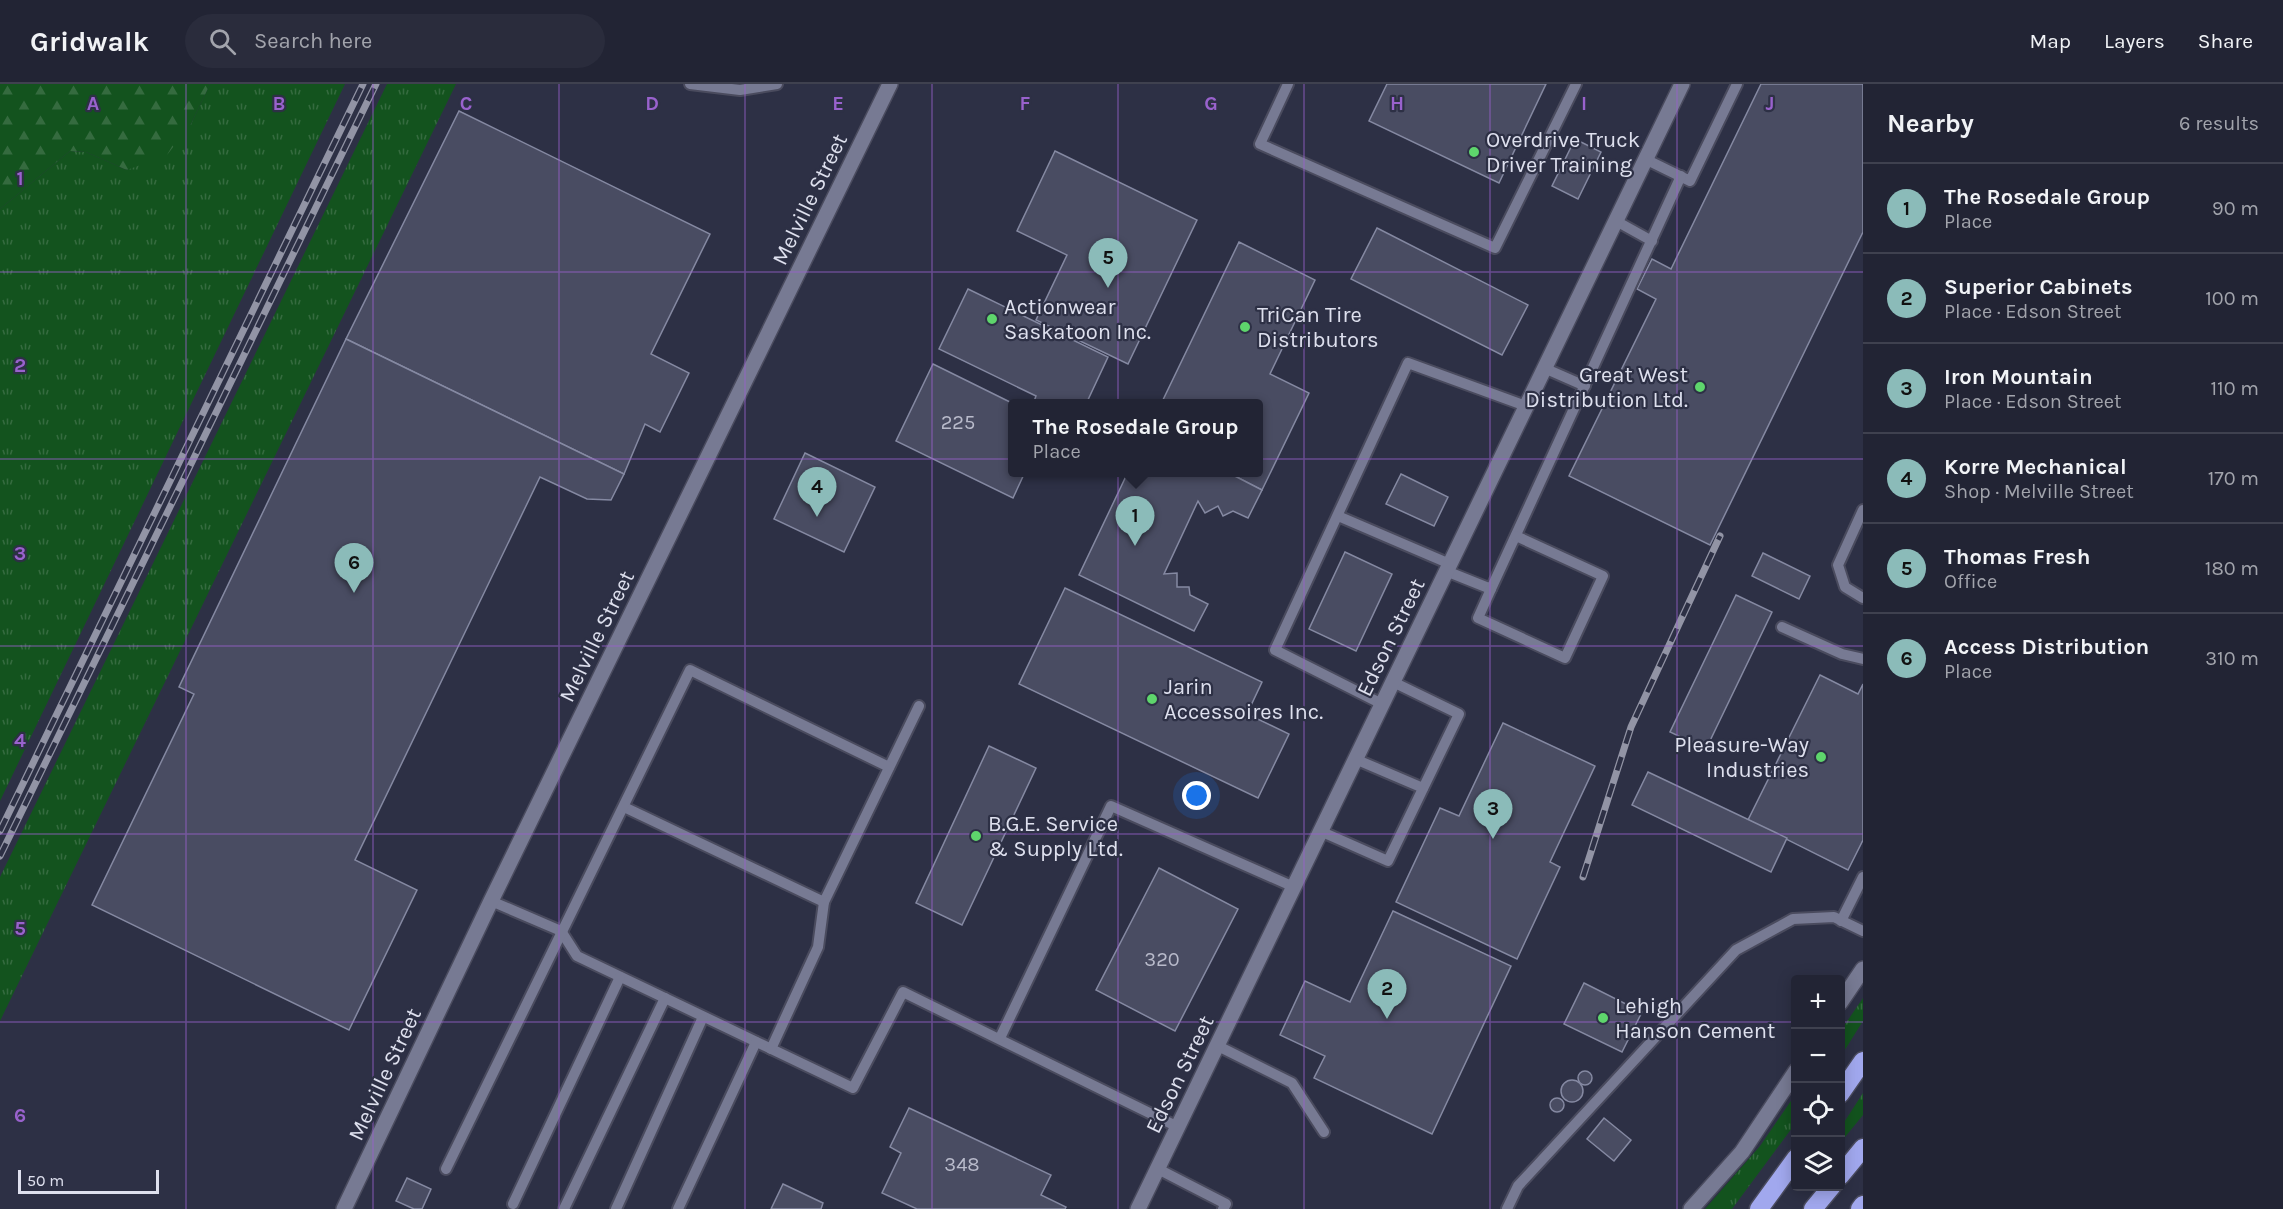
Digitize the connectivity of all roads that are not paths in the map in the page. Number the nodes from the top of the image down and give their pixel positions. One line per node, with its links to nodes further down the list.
1 (690, 84): 2 (lane)
2 (777, 84)
3 (890, 84): 33 (street, Melville Street)
4 (1288, 84): 5 (lane)
5 (1576, 84)
6 (1682, 84): 8 (street, Edson Street)
7 (1737, 84): 9 (lane)
8 (1645, 159): 9 (lane); 10 (street, Edson Street)
9 (1681, 176): 11 (lane)
10 (1616, 221): 11 (lane); 12 (street, Edson Street)
11 (1652, 241): 13 (lane)
12 (1544, 368): 13 (lane); 14 (street, Edson Street)
13 (1585, 386): 17 (lane)
14 (1526, 406): 16 (lane); 18 (street, Edson Street)
15 (1863, 510): 20 (lane)
16 (1338, 516): 18 (lane); 24 (lane)
17 (1516, 536): 19 (lane); 19 (lane)
18 (1448, 567): 19 (lane); 23 (street, Edson Street)
19 (1491, 589)
20 (1863, 598)
21 (1782, 627): 22 (lane)
22 (1863, 659)
23 (1393, 682): 24 (street, Edson Street); 28 (lane)
24 (1382, 704): 26 (street, Edson Street)
25 (919, 706): 27 (lane)
26 (1355, 759): 28 (lane); 30 (street, Edson Street)
27 (889, 767): 29 (lane); 34 (lane)
28 (1424, 788): 30 (lane)
29 (624, 807): 34 (lane); 36 (lane)
30 (1320, 831): 32 (street, Edson Street)
31 (1863, 877): 35 (lane)
32 (1294, 887): 43 (lane); 45 (street, Edson Street)
33 (491, 901): 36 (lane); 60 (street, Melville Street)
34 (824, 902): 46 (lane)
35 (1841, 921): 37 (lane); 66 (lane)
36 (561, 931): 39 (lane); 54 (lane)
37 (1863, 931)
38 (1863, 969): 40 (street)
39 (620, 977): 41 (lane); 58 (lane)
40 (1845, 996)
41 (665, 998): 42 (lane); 61 (lane)
42 (704, 1017): 44 (lane); 62 (lane)
43 (1000, 1038): 46 (lane); 50 (lane)
44 (756, 1042): 46 (lane); 63 (lane)
45 (1218, 1046): 50 (street, Edson Street); 51 (lane)
46 (771, 1049)
47 (1863, 1061): 49 (highway)
48 (1791, 1078): 67 (street)
49 (1845, 1087)
50 (1178, 1127): 55 (street, Edson Street)
51 (1324, 1132)
52 (1863, 1148): 56 (highway)
53 (1791, 1165): 68 (highway)
54 (446, 1169)
55 (1158, 1169): 64 (street, Edson Street); 65 (lane)
56 (1845, 1170)
57 (1828, 1191): 69 (highway)
58 (513, 1204)
59 (1863, 1205): 70 (highway)
60 (345, 1209)
61 (564, 1209)
62 (616, 1209)
63 (678, 1209)
64 (1138, 1209)
65 (1223, 1209)
66 (1507, 1209)
67 (1692, 1209)
68 (1759, 1209)
69 (1813, 1209)
70 (1860, 1209)

